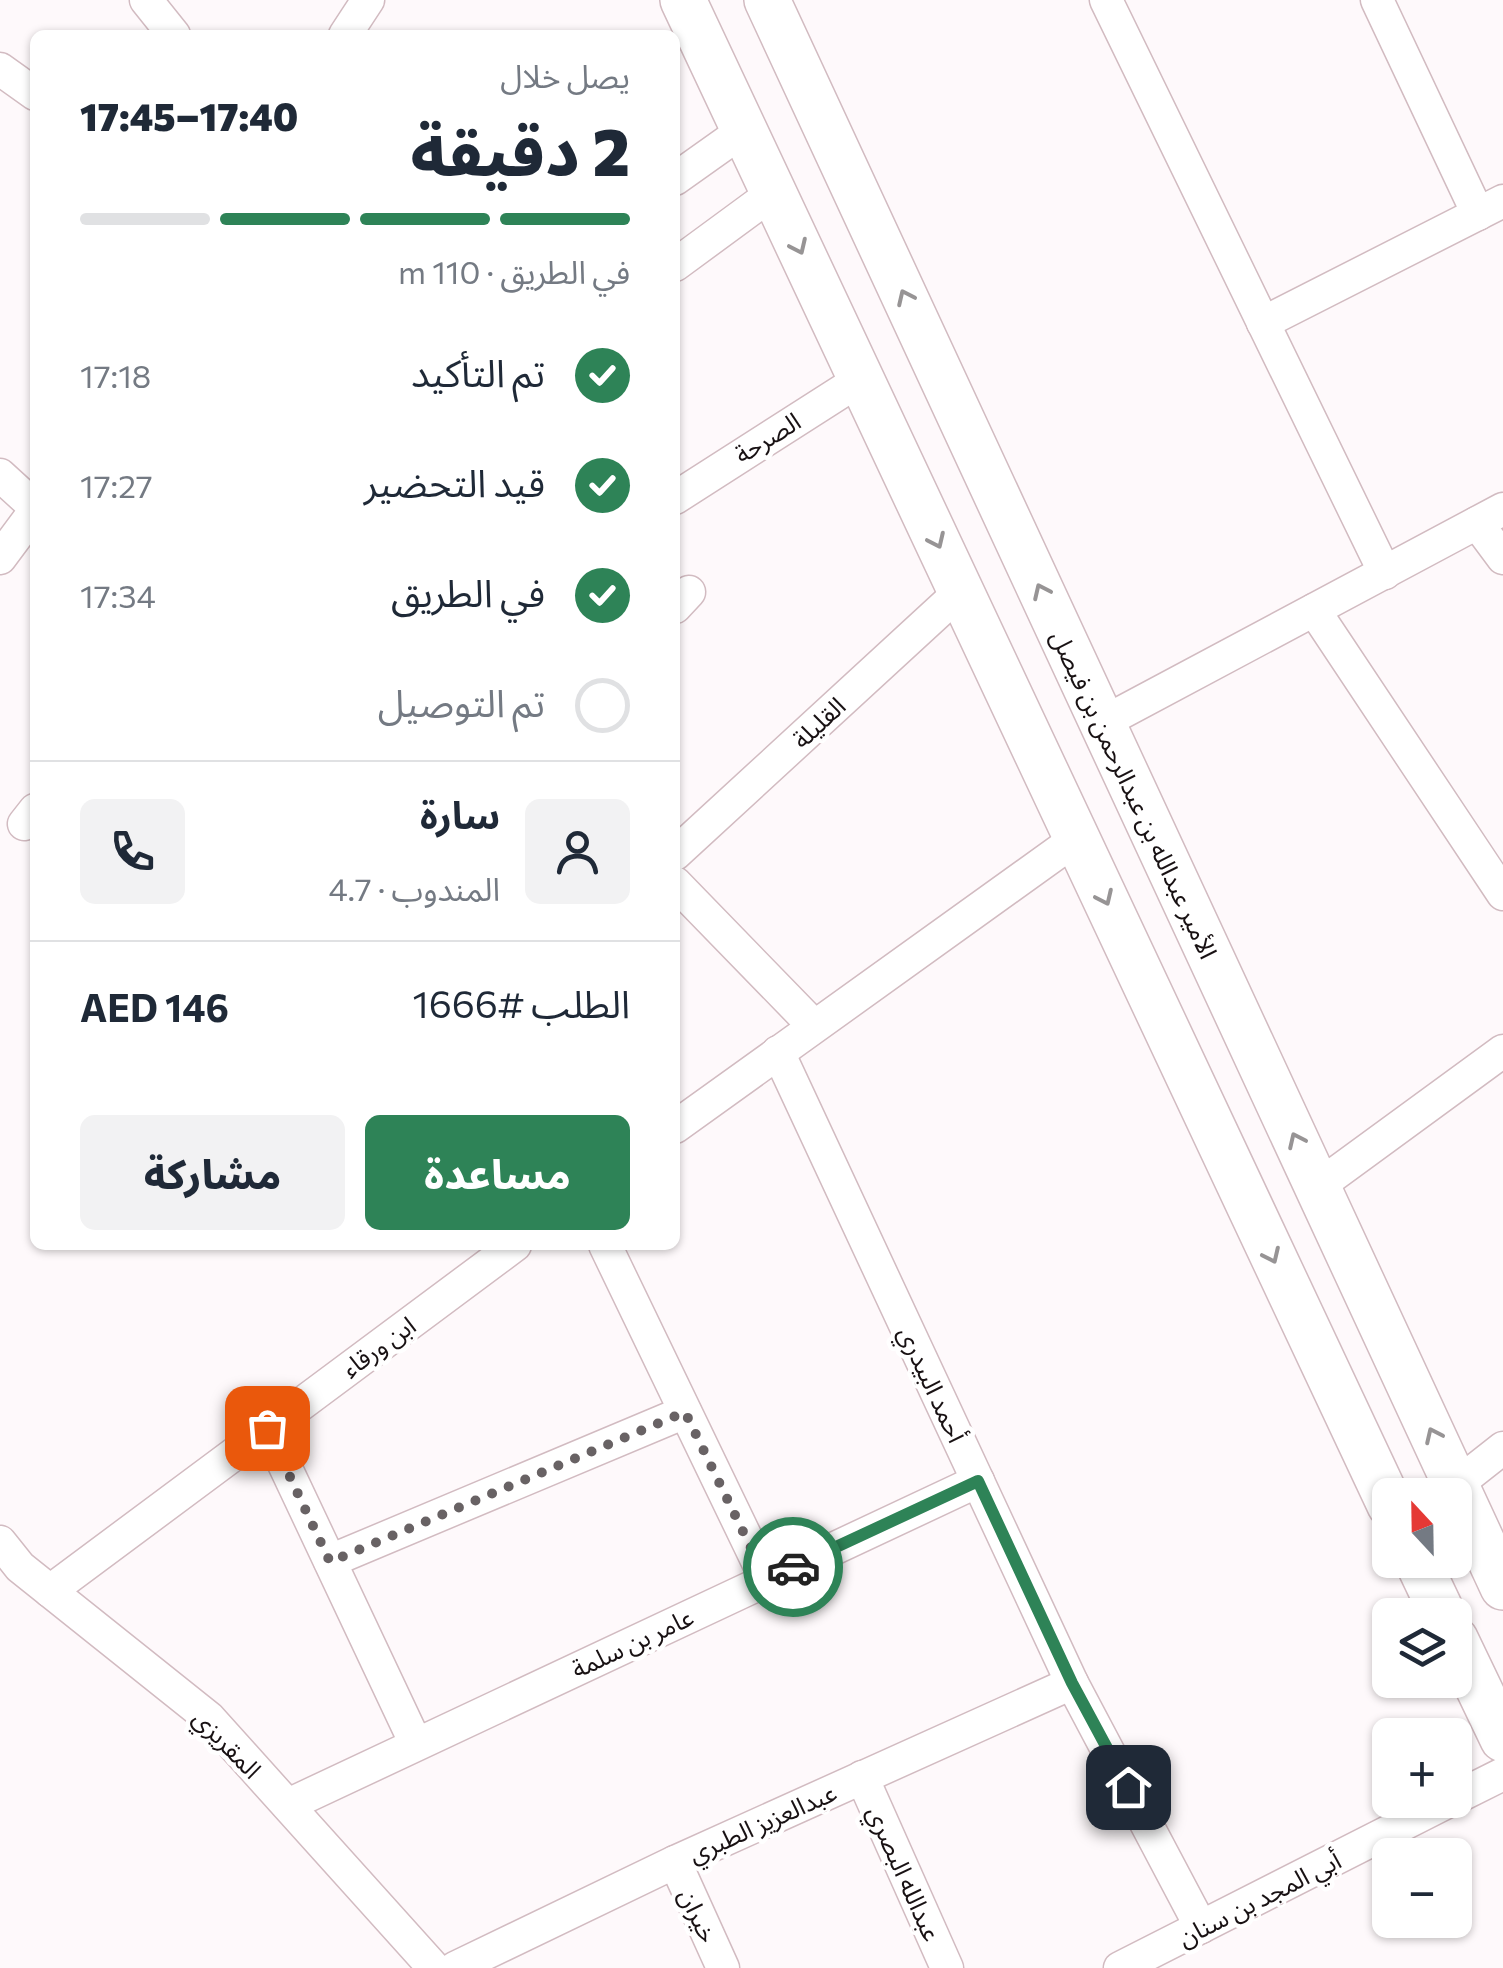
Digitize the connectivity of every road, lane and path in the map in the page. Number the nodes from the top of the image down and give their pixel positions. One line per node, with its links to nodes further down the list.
1 (146, 0): 7 (street)
2 (368, 0): 8 (street)
3 (683, 0): 11 (main road)
4 (767, 0): 28 (main road, الأمير عبدالله بن عبدالرحمن بن فيصل, one-way to 4)
5 (1106, 0): 16 (street)
6 (1376, 0): 14 (street)
7 (170, 30)
8 (349, 30)
9 (0, 69): 10 (street)
10 (30, 90)
11 (744, 130): 12 (street); 13 (main road)
12 (680, 175)
13 (774, 193): 15 (street); 17 (main road, one-way to 17)
14 (1491, 208): 16 (street)
15 (680, 260)
16 (1264, 324): 25 (street)
17 (861, 378): 19 (street, الصرحة); 26 (main road, one-way to 26)
18 (0, 476): 20 (street)
19 (680, 495)
20 (30, 504)
21 (30, 516): 23 (street)
22 (1490, 516): 24 (street); 25 (street)
23 (0, 558)
24 (1503, 558)
25 (1385, 572): 27 (street)
26 (961, 591): 29 (main road); 30 (street, القليلة)
27 (1314, 610): 28 (street); 32 (street)
28 (1102, 723): 37 (main road, الأمير عبدالله بن عبدالرحمن بن فيصل, one-way to 28)
29 (1076, 838): 33 (street); 43 (main road, one-way to 43)
30 (680, 849)
31 (680, 889): 33 (street)
32 (1503, 894)
33 (814, 1026): 34 (street)
34 (778, 1052): 36 (street); 46 (street, أحمد البيدري)
35 (1503, 1052): 37 (street)
36 (680, 1124)
37 (1317, 1187): 44 (main road, الأمير عبدالله بن عبدالرحمن بن فيصل, one-way to 37)
38 (508, 1250): 41 (street, ابن ورقاء)
39 (607, 1250): 40 (street)
40 (685, 1412): 49 (street); 50 (street)
41 (267, 1428): 49 (street); 52 (street, ابن ورقاء)
42 (1503, 1448): 45 (street)
43 (1378, 1478)
44 (1453, 1478)
45 (1465, 1478)
46 (978, 1481): 50 (street, عامر بن سلمة); 54 (street, أحمد البيدري)
47 (1472, 1520): 51 (main road, الأمير عبدالله بن عبدالرحمن بن فيصل)
48 (0, 1542): 52 (street, المقريزي)
49 (330, 1562): 56 (street)
50 (766, 1579): 56 (street, عامر بن سلمة)
51 (1503, 1587)
52 (50, 1591): 60 (street, المقريزي)
53 (1472, 1674): 55 (main road)
54 (1072, 1683): 58 (street, عبدالعزيز الطبري); 63 (street, أحمد البيدري)
55 (1503, 1738)
56 (414, 1742): 60 (street, عامر بن سلمة)
57 (1503, 1774): 59 (street, أبي المجد بن سنان)
58 (862, 1778): 62 (street, عبدالعزيز الطبري); 67 (street, عبدالله البصري)
59 (1472, 1790)
60 (288, 1805): 64 (street, المقريزي)
61 (1416, 1818): 63 (street, أبي المجد بن سنان)
62 (675, 1862): 65 (street, عبدالعزيز الطبري); 66 (street, خيران)
63 (1201, 1927): 68 (street, أبي المجد بن سنان)
64 (434, 1968)
65 (454, 1968)
66 (723, 1968)
67 (947, 1968)
68 (1120, 1968)

